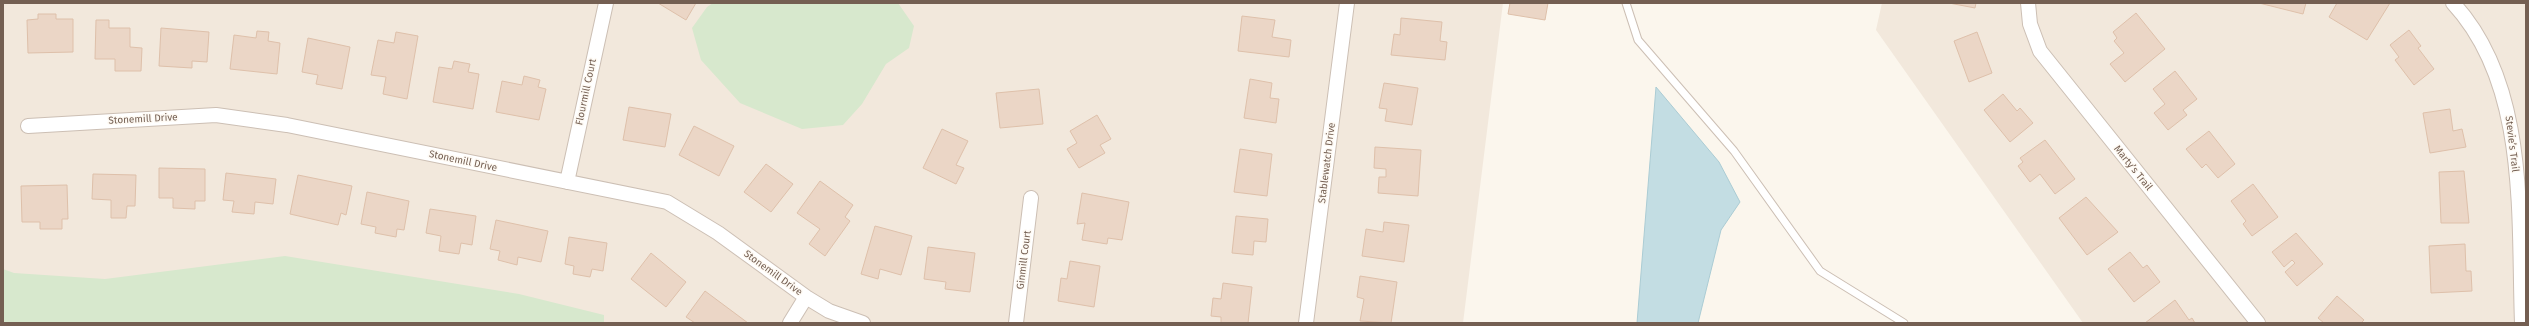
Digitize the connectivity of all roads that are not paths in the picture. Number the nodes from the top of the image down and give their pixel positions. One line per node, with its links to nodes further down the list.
1 (606, 3): 8 (street, Flourmill Court)
2 (1347, 3): 14 (street, Stablewatch Drive)
3 (1626, 3): 15 (lane)
4 (2028, 3): 16 (street, Marty’s Trail)
5 (2453, 3): 7 (street, Stevie’s Trail)
6 (28, 126): 8 (street, Stonemill Drive)
7 (2521, 166): 17 (street, Stevie’s Trail)
8 (567, 182): 10 (street, Stonemill Drive)
9 (1031, 198): 13 (street, Ginmill Court)
10 (806, 297): 11 (street); 12 (street, Stonemill Drive)
11 (790, 323)
12 (863, 323)
13 (1016, 323)
14 (1306, 323)
15 (1904, 323)
16 (2258, 323)
17 (2522, 323)

